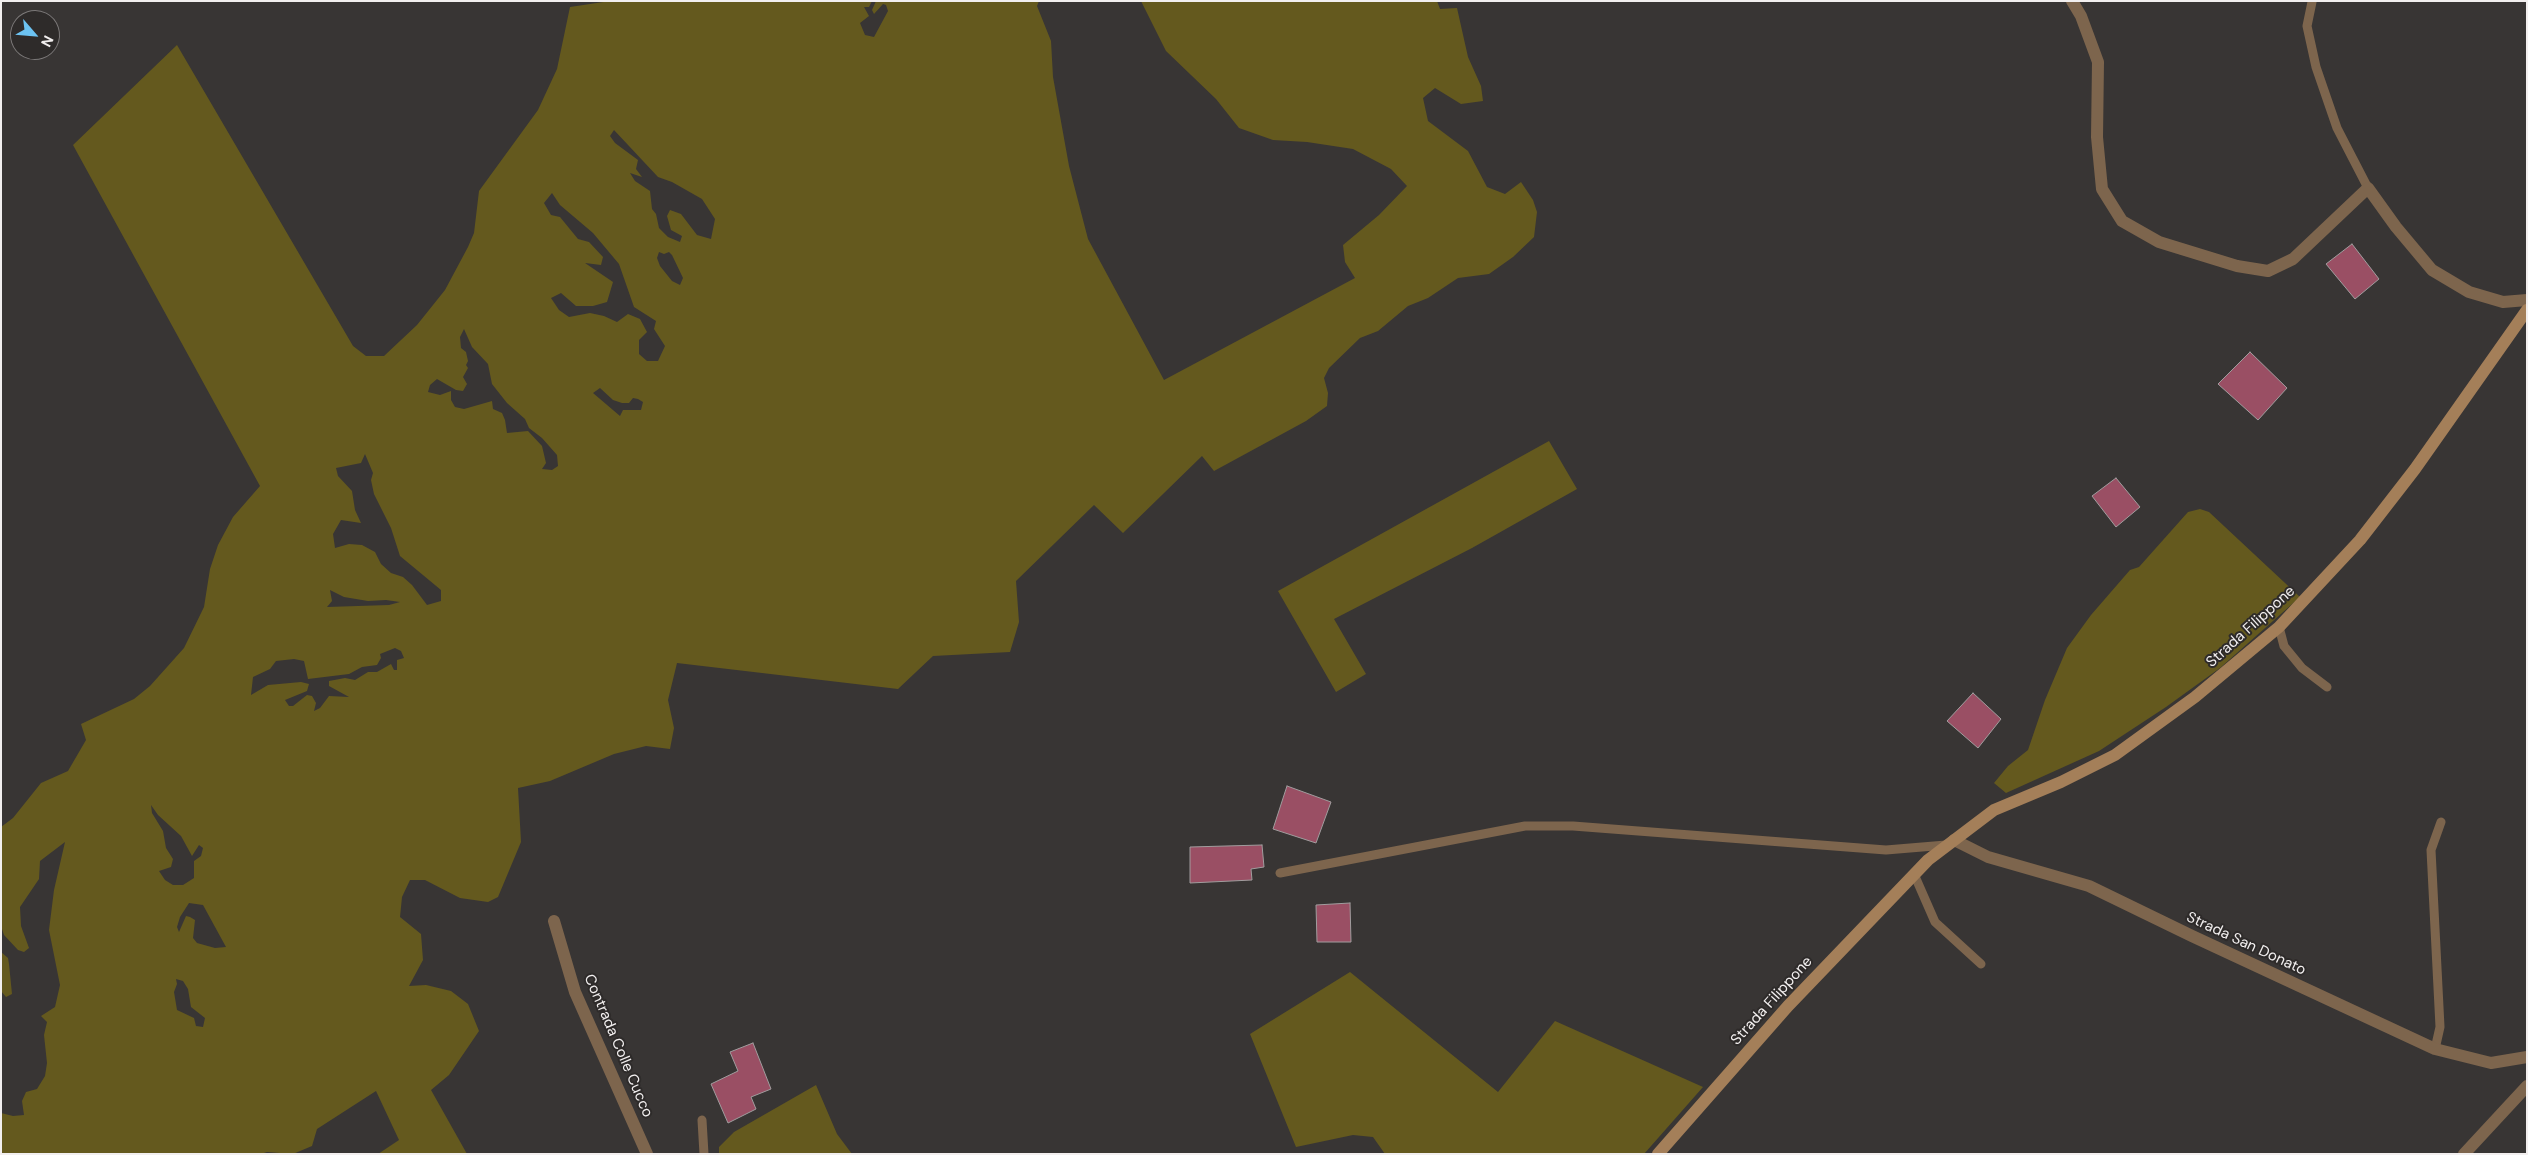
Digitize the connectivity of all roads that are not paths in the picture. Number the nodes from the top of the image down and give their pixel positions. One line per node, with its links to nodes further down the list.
1 (2072, 1): 3 (street)
2 (2312, 2): 3 (lane)
3 (2368, 188): 4 (street)
4 (2527, 300)
5 (2527, 310): 6 (street, Strada Filippone)
6 (2279, 627): 7 (lane); 9 (street, Strada Filippone)
7 (2327, 687)
8 (2441, 822): 14 (lane)
9 (1951, 842): 10 (lane); 11 (street, Strada Filippone); 14 (street, Strada San Donato)
10 (1280, 873)
11 (1914, 874): 13 (lane); 20 (street, Strada Filippone)
12 (554, 921): 18 (street, Contrada Colle Cucco)
13 (1981, 964)
14 (2435, 1049): 15 (street, Strada San Donato)
15 (2527, 1056)
16 (2527, 1086): 21 (street)
17 (702, 1120): 19 (lane)
18 (647, 1154)
19 (704, 1154)
20 (1658, 1154)
21 (2464, 1154)

